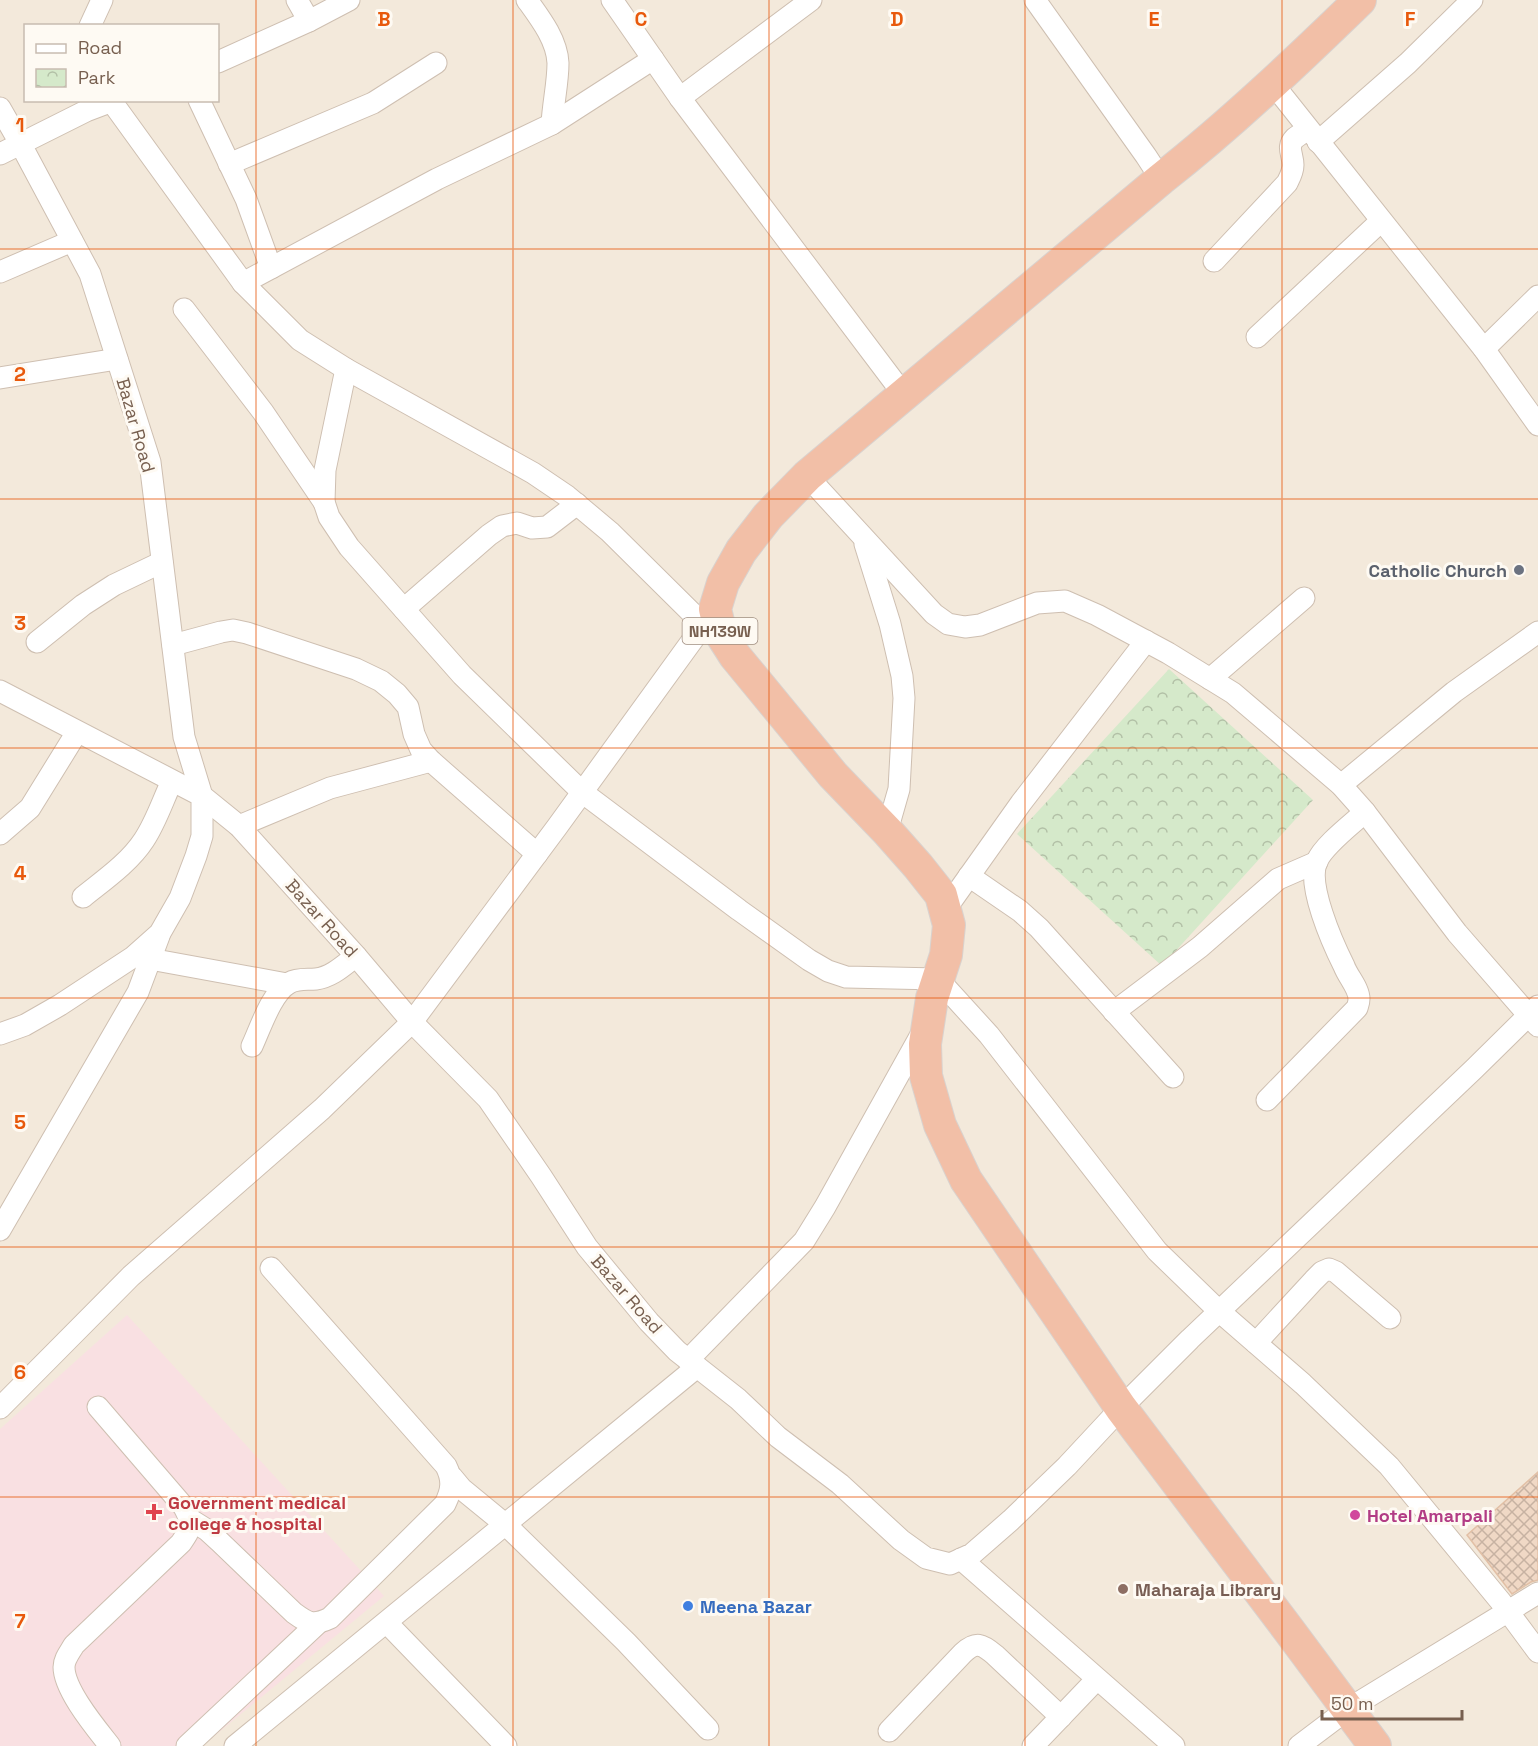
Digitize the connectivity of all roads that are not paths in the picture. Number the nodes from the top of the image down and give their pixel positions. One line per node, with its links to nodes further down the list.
1 (102, 0): 12 (street)
2 (297, 0): 11 (street)
3 (349, 0): 11 (street)
4 (527, 0): 23 (street)
5 (612, 0): 13 (street)
6 (811, 0): 17 (street)
7 (1035, 0): 28 (street)
8 (1360, 0): 10 (highway, NH139W)
9 (1472, 0): 24 (street)
10 (1335, 12): 16 (highway, NH139W)
11 (309, 21): 14 (street)
12 (91, 24)
13 (653, 59): 17 (street); 23 (street)
14 (219, 62)
15 (436, 63): 27 (street)
16 (1273, 84): 24 (street); 28 (highway, NH139W)
17 (680, 98): 42 (street)
18 (107, 102): 21 (street)
19 (114, 102): 34 (street)
20 (200, 102): 27 (street)
21 (85, 106): 25 (street)
22 (0, 108): 25 (street, Bazar Road)
23 (552, 124): 32 (street)
24 (1312, 136): 29 (street); 31 (street)
25 (20, 142): 26 (street); 30 (street, Bazar Road)
26 (0, 154)
27 (229, 164): 32 (street)
28 (1161, 179): 42 (highway, NH139W)
29 (1381, 221): 37 (street); 38 (street)
30 (72, 241): 33 (street); 39 (street, Bazar Road)
31 (1214, 261)
32 (271, 268): 34 (street)
33 (0, 272)
34 (243, 283): 40 (street)
35 (1538, 296): 38 (street)
36 (184, 309): 45 (street)
37 (1257, 337)
38 (1484, 349): 43 (street)
39 (117, 359): 41 (street); 48 (street, Bazar Road)
40 (346, 369): 45 (street); 46 (street)
41 (0, 378)
42 (904, 395): 44 (highway, NH139W)
43 (1538, 425)
44 (807, 476): 47 (street); 51 (highway, NH139W)
45 (324, 502): 50 (street)
46 (577, 504): 50 (street); 51 (street)
47 (864, 537): 53 (street); 66 (street)
48 (162, 562): 54 (street); 55 (street, Bazar Road)
49 (1304, 598): 56 (street)
50 (404, 609): 62 (street)
51 (709, 617): 62 (street); 66 (highway, NH139W)
52 (1538, 632): 61 (street)
53 (1146, 641): 56 (street); 70 (street)
54 (37, 642)
55 (172, 645): 59 (street); 63 (street, Bazar Road)
56 (1210, 679): 61 (street)
57 (0, 691): 58 (street, Bazar Road)
58 (77, 732): 60 (street, Bazar Road); 67 (street)
59 (431, 761): 65 (street); 68 (street)
60 (172, 781): 63 (street, Bazar Road); 71 (street)
61 (1341, 785): 64 (street)
62 (582, 792): 68 (street); 76 (street)
63 (202, 796): 65 (street, Bazar Road); 73 (street)
64 (1365, 812): 69 (street); 79 (street)
65 (239, 826): 74 (street, Bazar Road)
66 (887, 831): 72 (highway, NH139W)
67 (0, 834)
68 (537, 854): 81 (street)
69 (1317, 862): 78 (street); 85 (street)
70 (969, 876): 72 (street); 78 (street)
71 (83, 897)
72 (945, 910): 76 (highway, NH139W)
73 (160, 933): 75 (street); 82 (street)
74 (356, 956): 77 (street); 81 (street, Bazar Road)
75 (150, 959): 77 (street); 86 (street)
76 (938, 979): 80 (highway, NH139W); 88 (street)
77 (287, 984): 83 (street)
78 (1114, 1012): 84 (street)
79 (1535, 1016): 88 (street)
80 (929, 1020): 91 (street); 94 (highway, NH139W)
81 (412, 1022): 91 (street, Bazar Road); 93 (street)
82 (0, 1034)
83 (252, 1046)
84 (1173, 1077)
85 (1267, 1100)
86 (0, 1230)
87 (271, 1268): 95 (street)
88 (1219, 1311): 90 (street); 94 (street)
89 (1390, 1317): 90 (street)
90 (1256, 1343): 100 (street)
91 (693, 1363): 97 (street); 98 (street, Bazar Road)
92 (98, 1407): 96 (street)
93 (0, 1408)
94 (1120, 1408): 98 (street); 105 (highway, NH139W)
95 (452, 1477): 97 (street); 102 (street)
96 (191, 1520): 102 (street); 109 (street)
97 (506, 1525): 101 (street); 107 (street)
98 (961, 1559): 104 (street)
99 (1538, 1593): 100 (street)
100 (1507, 1610): 103 (street); 105 (street)
101 (387, 1623): 111 (street); 112 (street)
102 (317, 1624): 110 (street)
103 (1538, 1652)
104 (1097, 1679): 106 (street); 114 (street)
105 (1348, 1709): 115 (street); 116 (highway, NH139W)
106 (1060, 1717): 108 (street); 113 (street)
107 (708, 1729)
108 (889, 1731)
109 (110, 1746)
110 (187, 1746)
111 (235, 1746)
112 (506, 1746)
113 (1033, 1746)
114 (1174, 1746)
115 (1299, 1746)
116 (1375, 1746)

